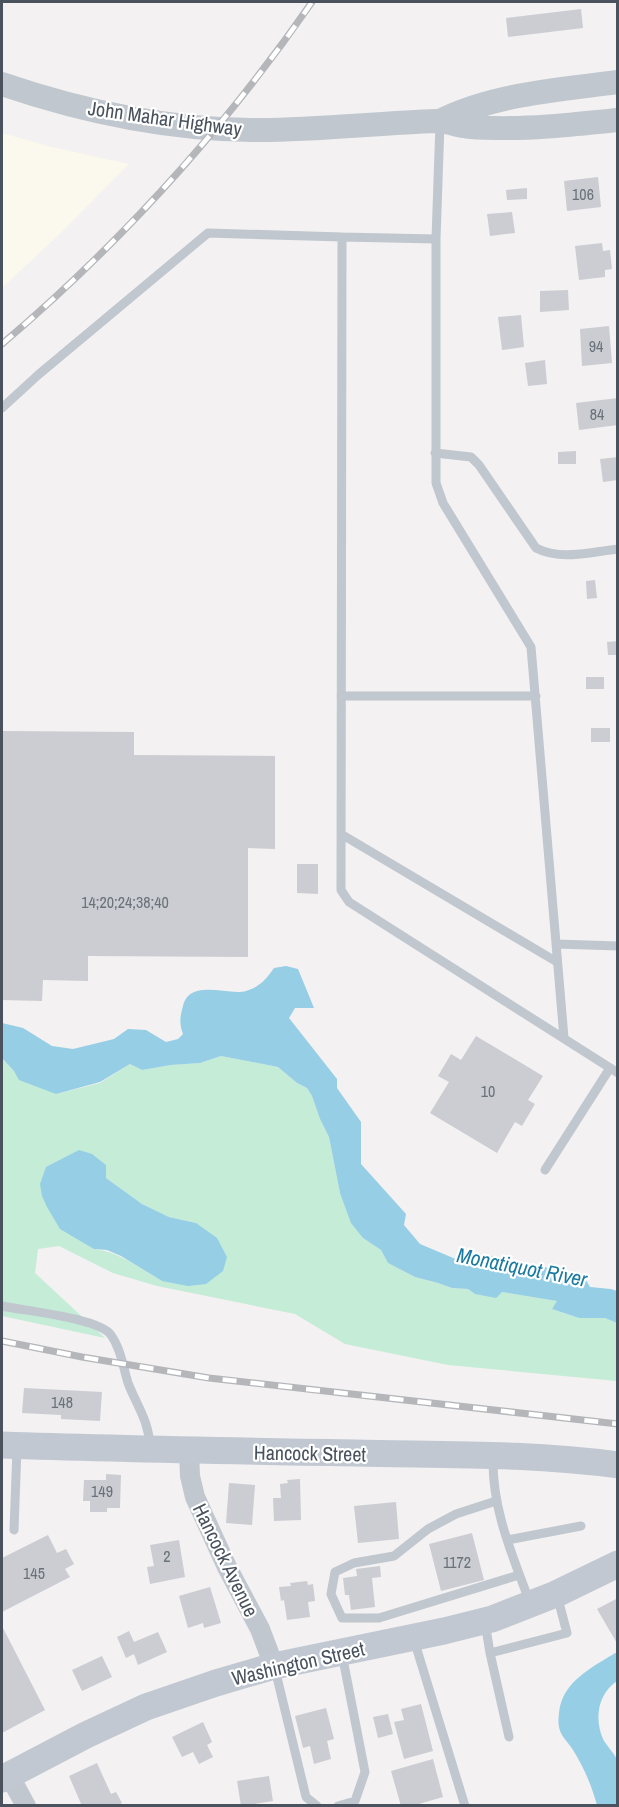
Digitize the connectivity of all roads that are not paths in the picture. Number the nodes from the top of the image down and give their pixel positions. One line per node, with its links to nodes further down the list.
1 (618, 82): 4 (street, John Mahar Highway)
2 (2, 84): 4 (street, John Mahar Highway)
3 (618, 120): 4 (street, John Mahar Highway)
4 (440, 121): 6 (lane)
5 (342, 237): 6 (lane); 7 (lane); 10 (lane)
6 (436, 239): 8 (lane)
7 (2, 408)
8 (435, 453): 9 (lane); 11 (lane)
9 (618, 549)
10 (341, 696): 11 (lane); 12 (lane)
11 (536, 696): 13 (lane)
12 (341, 834): 15 (lane); 16 (lane)
13 (556, 944): 14 (lane); 15 (lane)
14 (618, 946)
15 (557, 962): 16 (lane)
16 (564, 1038): 17 (lane)
17 (614, 1071): 18 (lane)
18 (545, 1170)
19 (2, 1306): 21 (lane)
20 (9, 1445): 21 (main road, Hancock Street); 27 (lane)
21 (150, 1450): 22 (main road, Hancock Street)
22 (189, 1451): 23 (main road, Hancock Street); 37 (street, Hancock Avenue)
23 (493, 1456): 24 (main road, Hancock Street); 25 (lane)
24 (618, 1465)
25 (496, 1501): 28 (lane); 30 (lane)
26 (581, 1526): 28 (lane)
27 (14, 1530)
28 (507, 1540): 30 (lane)
29 (613, 1564): 31 (main road, Washington Street)
30 (519, 1575): 32 (lane)
31 (556, 1594): 32 (main road, Washington Street); 36 (lane)
32 (531, 1605): 33 (main road, Washington Street)
33 (484, 1620): 34 (main road, Washington Street); 36 (lane)
34 (413, 1637): 35 (main road, Washington Street); 43 (lane)
35 (341, 1652): 37 (main road, Washington Street); 42 (lane)
36 (490, 1653): 38 (lane)
37 (274, 1666): 39 (main road, Washington Street); 41 (lane)
38 (509, 1737)
39 (5, 1777): 40 (street)
40 (26, 1806)
41 (316, 1806)
42 (338, 1806)
43 (465, 1806)

